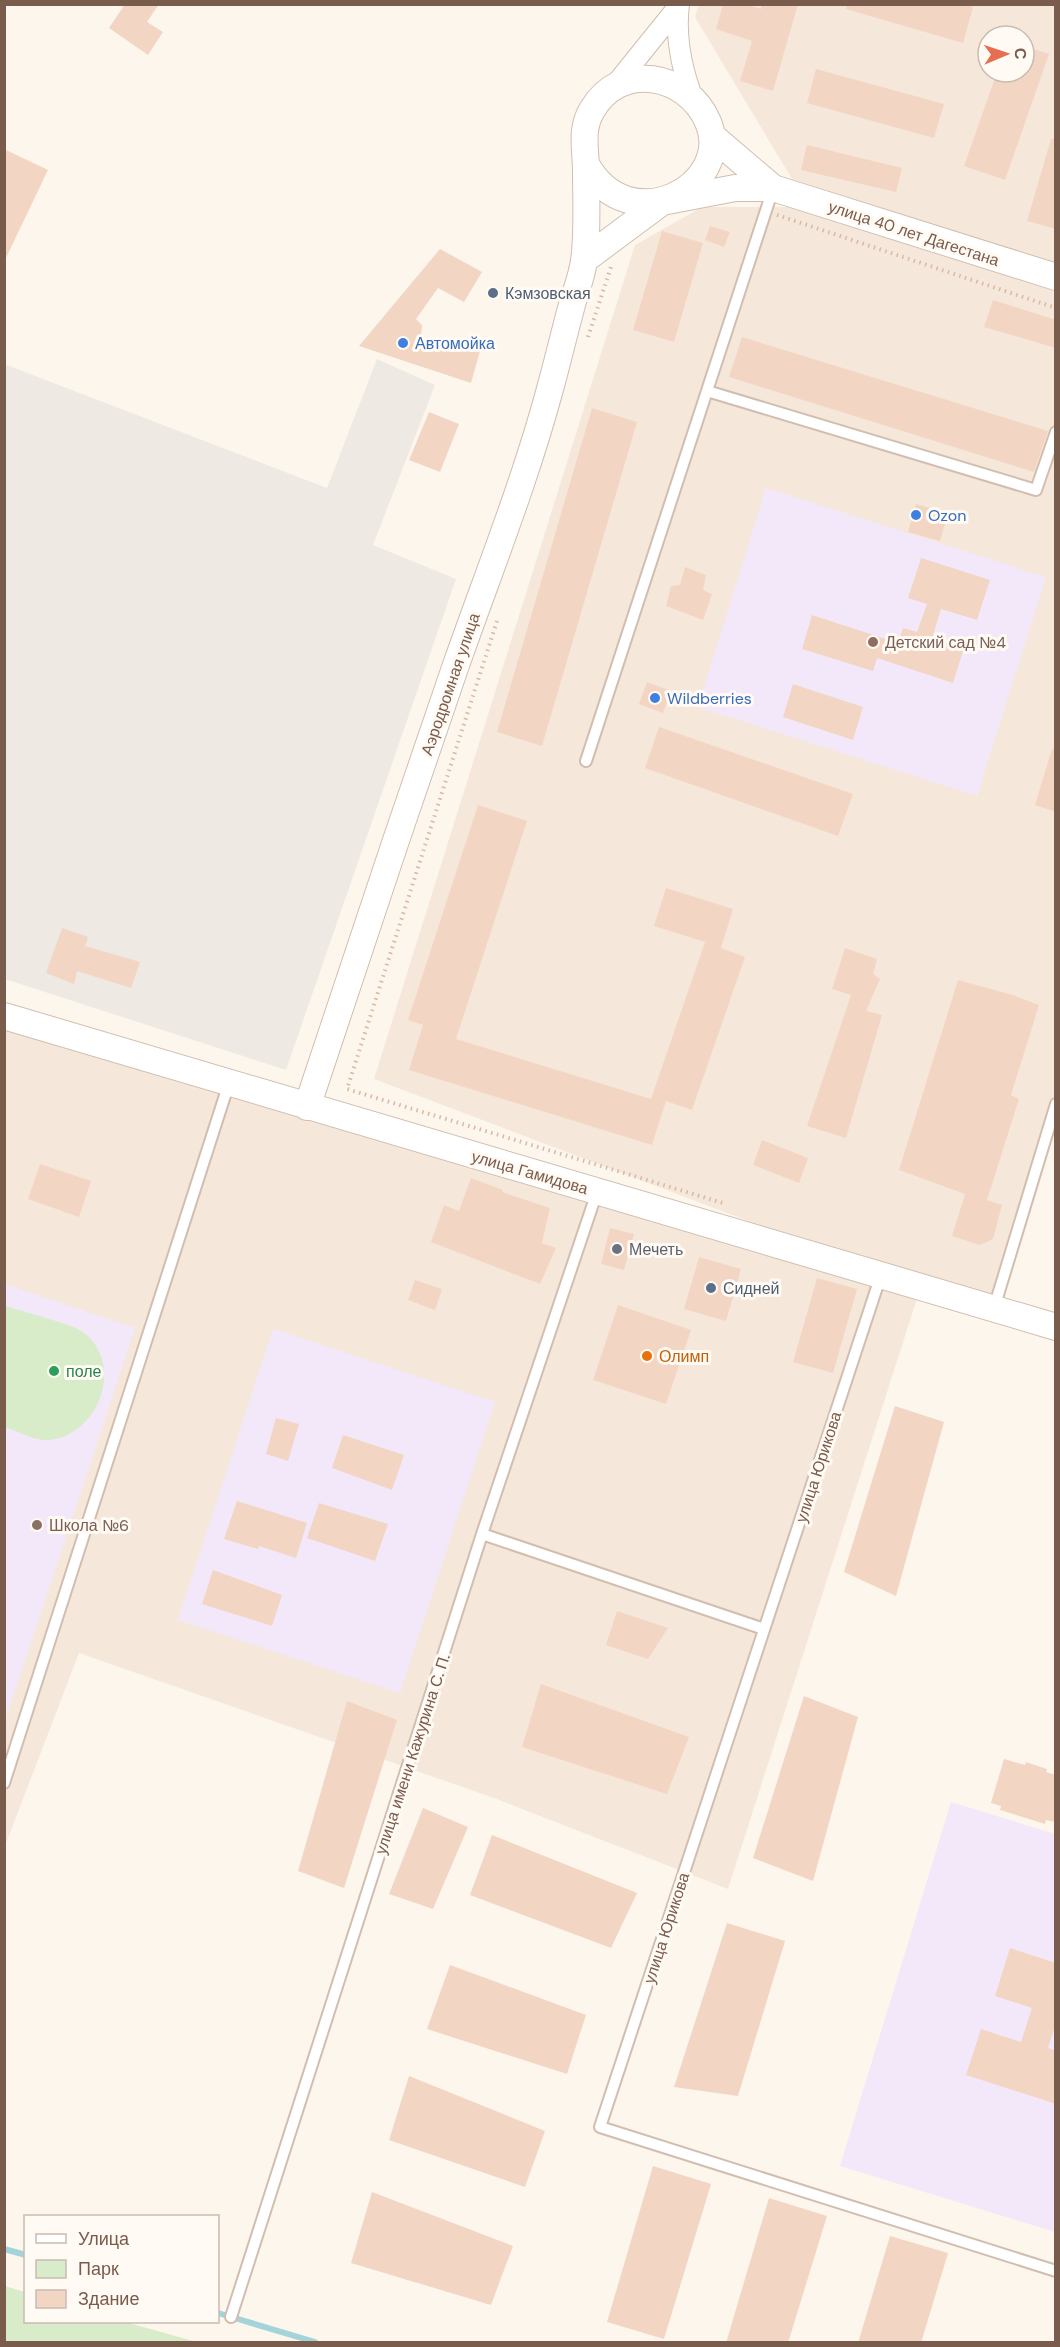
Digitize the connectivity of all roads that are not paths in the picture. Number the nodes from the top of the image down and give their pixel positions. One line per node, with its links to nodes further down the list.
1 (678, 6): 2 (street); 3 (street)
2 (612, 89): 3 (street); 5 (street)
3 (693, 99): 4 (street)
4 (712, 136): 6 (street); 7 (street)
5 (586, 164): 7 (street); 8 (street, Аэродромная улица)
6 (770, 200): 7 (street); 9 (street, улица 40 лет Дагестана); 10 (lane)
7 (662, 202): 8 (street)
8 (584, 260): 16 (street, Аэродромная улица)
9 (1056, 277)
10 (707, 391): 11 (lane); 12 (lane)
11 (1056, 432)
12 (586, 761)
13 (4, 1016): 14 (street, улица Гамидова)
14 (229, 1083): 16 (street, улица Гамидова); 23 (lane)
15 (1056, 1104): 19 (lane)
16 (307, 1107): 17 (street, улица Гамидова)
17 (597, 1192): 18 (street, улица Гамидова); 21 (lane, улица имени Кажурина С. П.)
18 (881, 1275): 19 (street, улица Гамидова); 22 (lane, улица Юрикова)
19 (994, 1308): 20 (street, улица Гамидова)
20 (1056, 1327)
21 (482, 1534): 22 (lane); 25 (lane, улица имени Кажурина С. П.)
22 (764, 1629): 24 (lane, улица Юрикова)
23 (4, 1783)
24 (1056, 2271)
25 (231, 2317)

